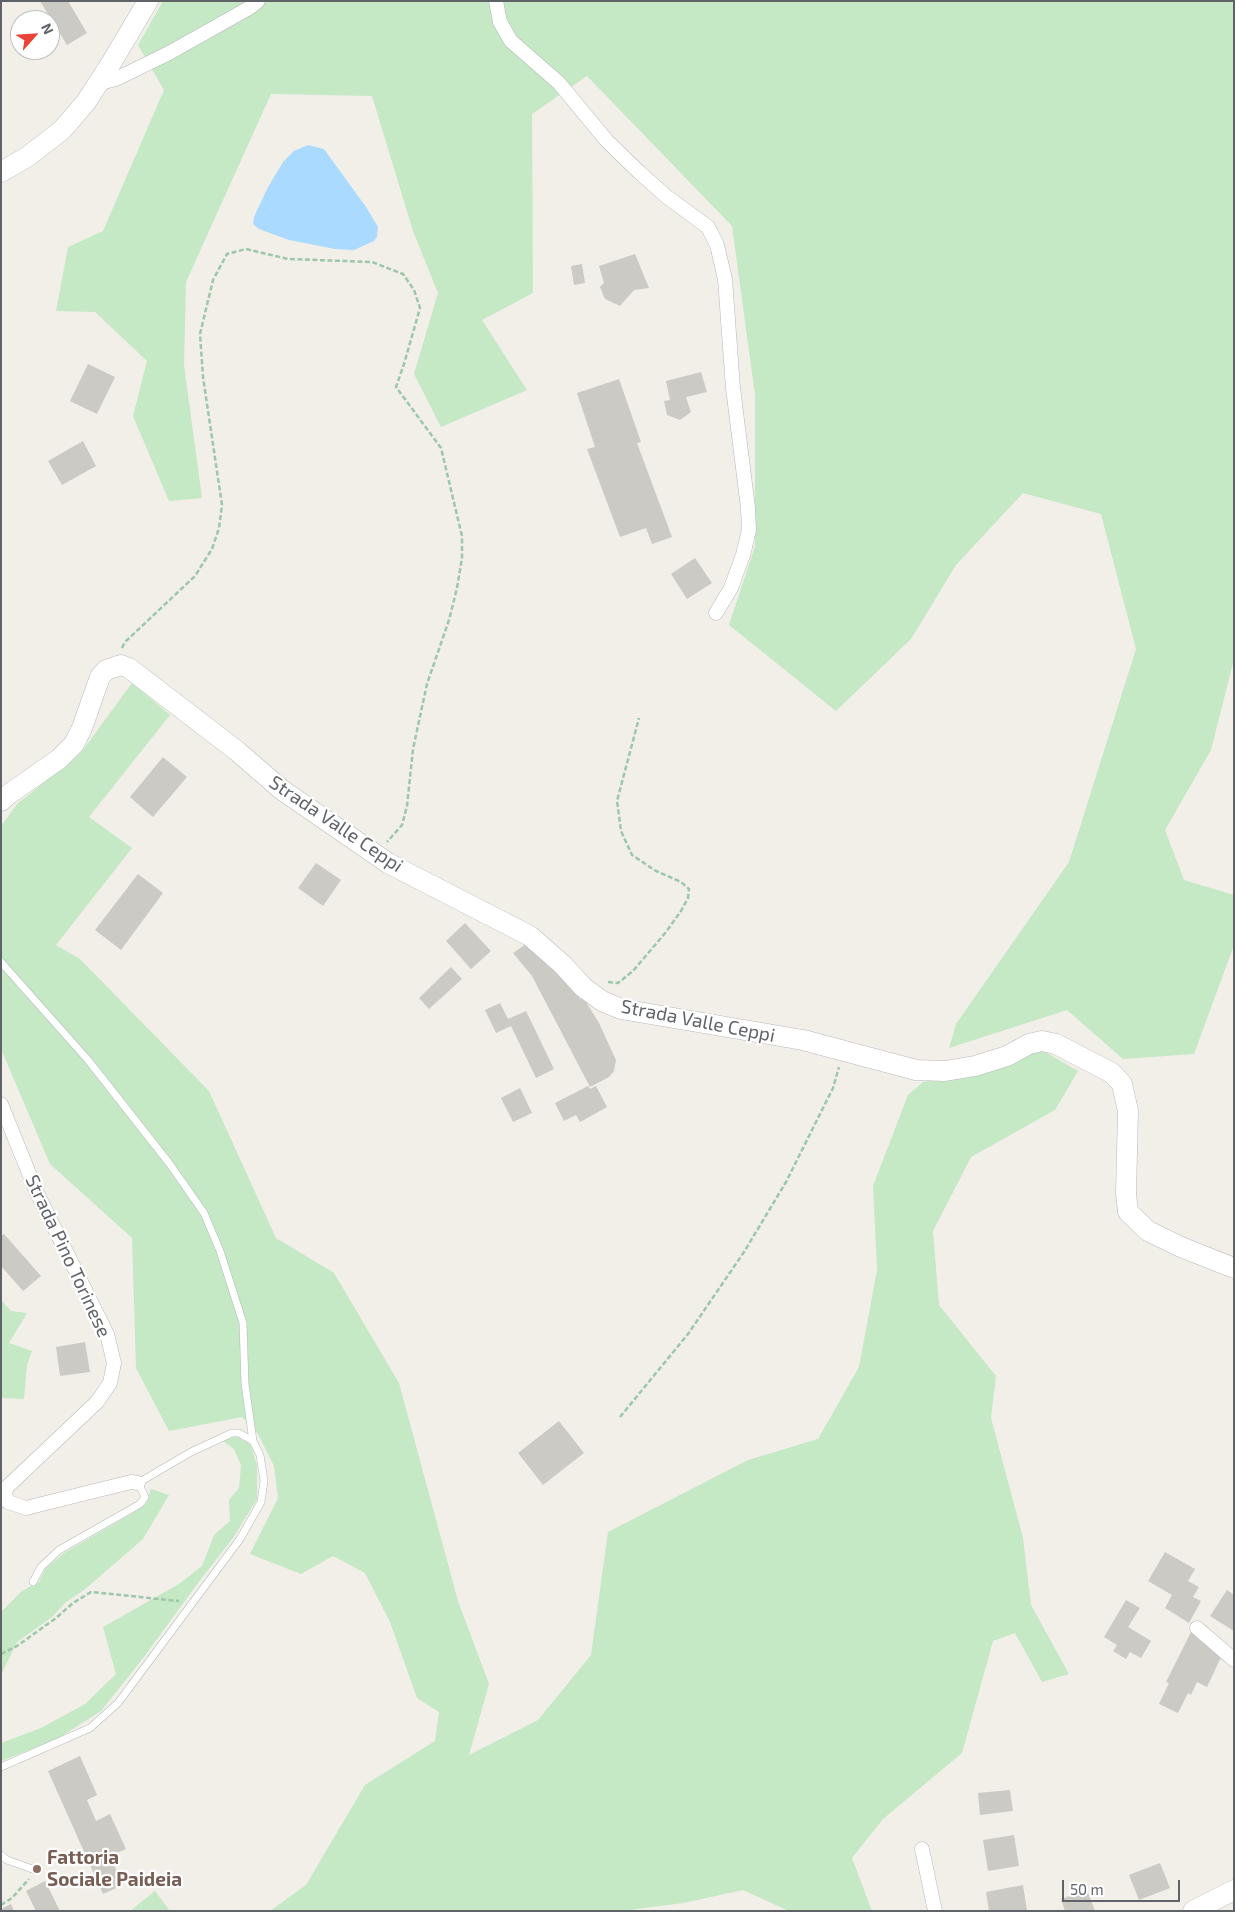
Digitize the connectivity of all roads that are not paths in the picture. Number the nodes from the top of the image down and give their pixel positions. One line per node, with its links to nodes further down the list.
1 (148, 1): 4 (street)
2 (258, 1): 4 (street)
3 (496, 1): 6 (street)
4 (96, 84): 5 (street)
5 (1, 172)
6 (716, 612)
7 (1, 802): 10 (street, Strada Valle Ceppi)
8 (1, 962): 11 (lane)
9 (1, 1104): 12 (street, Strada Pino Torinese)
10 (1234, 1268)
11 (253, 1441): 12 (lane); 16 (lane)
12 (138, 1483): 13 (lane)
13 (33, 1582)
14 (1197, 1628): 15 (street)
15 (1234, 1660)
16 (1, 1767)
17 (922, 1849): 21 (street)
18 (1, 1855): 19 (lane)
19 (35, 1870)
20 (1234, 1890): 22 (street)
21 (934, 1911)
22 (1193, 1911)

